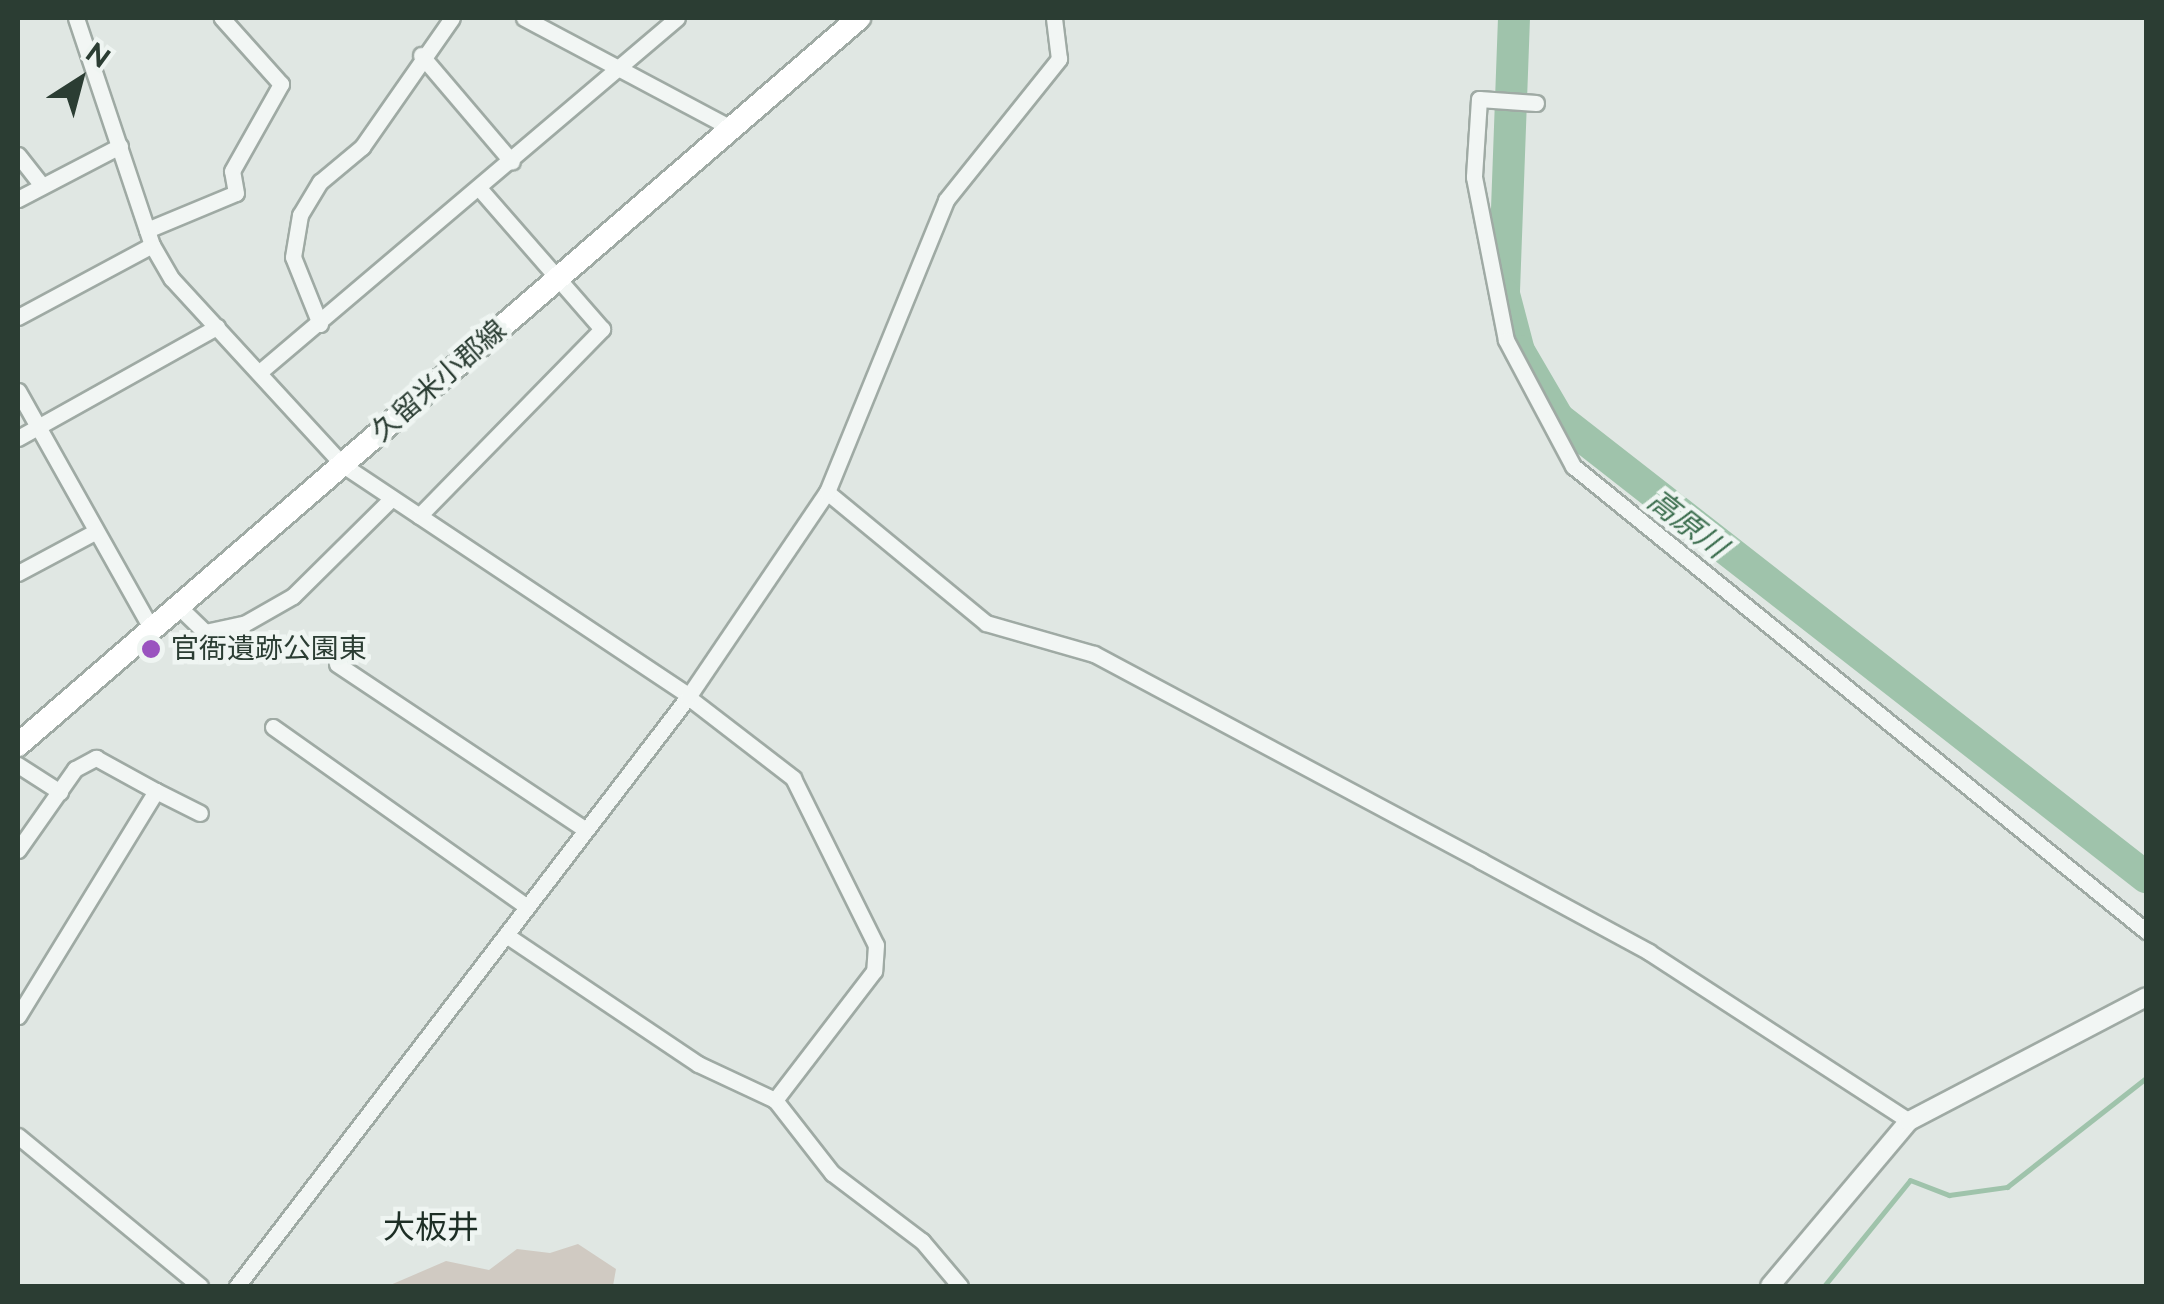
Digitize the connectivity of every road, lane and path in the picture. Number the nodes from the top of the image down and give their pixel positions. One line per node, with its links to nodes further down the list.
1 (76, 18): 12 (street)
2 (222, 18): 18 (street)
3 (452, 18): 8 (street)
4 (524, 18): 9 (street)
5 (677, 18): 9 (street)
6 (860, 18): 11 (main road, 久留米小郡線)
7 (1054, 18): 28 (street)
8 (421, 56): 14 (street); 21 (street)
9 (620, 68): 11 (street); 14 (street)
10 (1532, 103): 46 (street)
11 (731, 128): 19 (main road, 久留米小郡線)
12 (120, 146): 15 (street); 18 (street)
13 (18, 155): 15 (street)
14 (512, 162): 16 (street)
15 (42, 186): 17 (street)
16 (480, 189): 19 (street); 21 (street)
17 (18, 199)
18 (149, 238): 20 (street); 22 (street)
19 (556, 280): 27 (main road, 久留米小郡線); 30 (street)
20 (18, 317)
21 (320, 324): 23 (street)
22 (216, 327): 23 (street); 25 (street)
23 (262, 370): 27 (street)
24 (18, 392): 25 (street)
25 (37, 428): 26 (street); 31 (street)
26 (18, 438)
27 (343, 464): 29 (street); 33 (main road, 久留米小郡線)
28 (827, 492): 36 (street); 51 (street)
29 (392, 498): 30 (street); 33 (street)
30 (420, 516): 36 (street)
31 (93, 533): 32 (street); 34 (street)
32 (18, 574)
33 (179, 606): 34 (main road, 久留米小郡線)
34 (152, 630): 38 (main road, 久留米小郡線)
35 (337, 664): 43 (street)
36 (688, 697): 43 (street); 50 (street)
37 (273, 727): 45 (street)
38 (18, 744)
39 (18, 765): 41 (street)
40 (156, 791): 41 (street); 42 (street); 49 (street)
41 (60, 792): 44 (street)
42 (200, 813)
43 (584, 829): 45 (street)
44 (18, 850)
45 (526, 906): 47 (street)
46 (2146, 931)
47 (506, 935): 50 (street); 54 (street)
48 (2146, 997): 51 (street)
49 (18, 1016)
50 (775, 1100): 55 (street)
51 (1909, 1121): 56 (street)
52 (18, 1136): 53 (street)
53 (200, 1286)
54 (238, 1286)
55 (960, 1286)
56 (1770, 1286)

